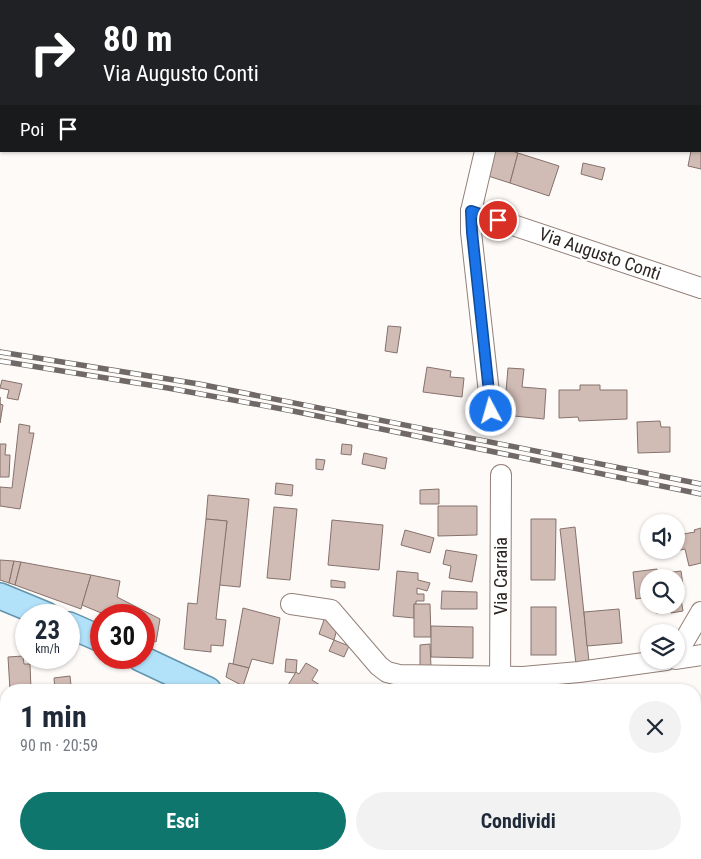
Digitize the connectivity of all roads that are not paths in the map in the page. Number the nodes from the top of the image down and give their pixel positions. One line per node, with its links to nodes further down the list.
1 (486, 152): 2 (street)
2 (471, 211): 3 (street, Via Augusto Conti); 4 (street)
3 (701, 288)
4 (491, 411)
5 (501, 474): 16 (street, Via Carraia)
6 (0, 596): 7 (main road)
7 (19, 604)
8 (291, 604): 16 (street)
9 (701, 612): 10 (street)
10 (685, 641)
11 (701, 655): 12 (street)
12 (685, 656)
13 (640, 663): 16 (street)
14 (155, 665): 15 (main road)
15 (195, 684)
16 (500, 684)

